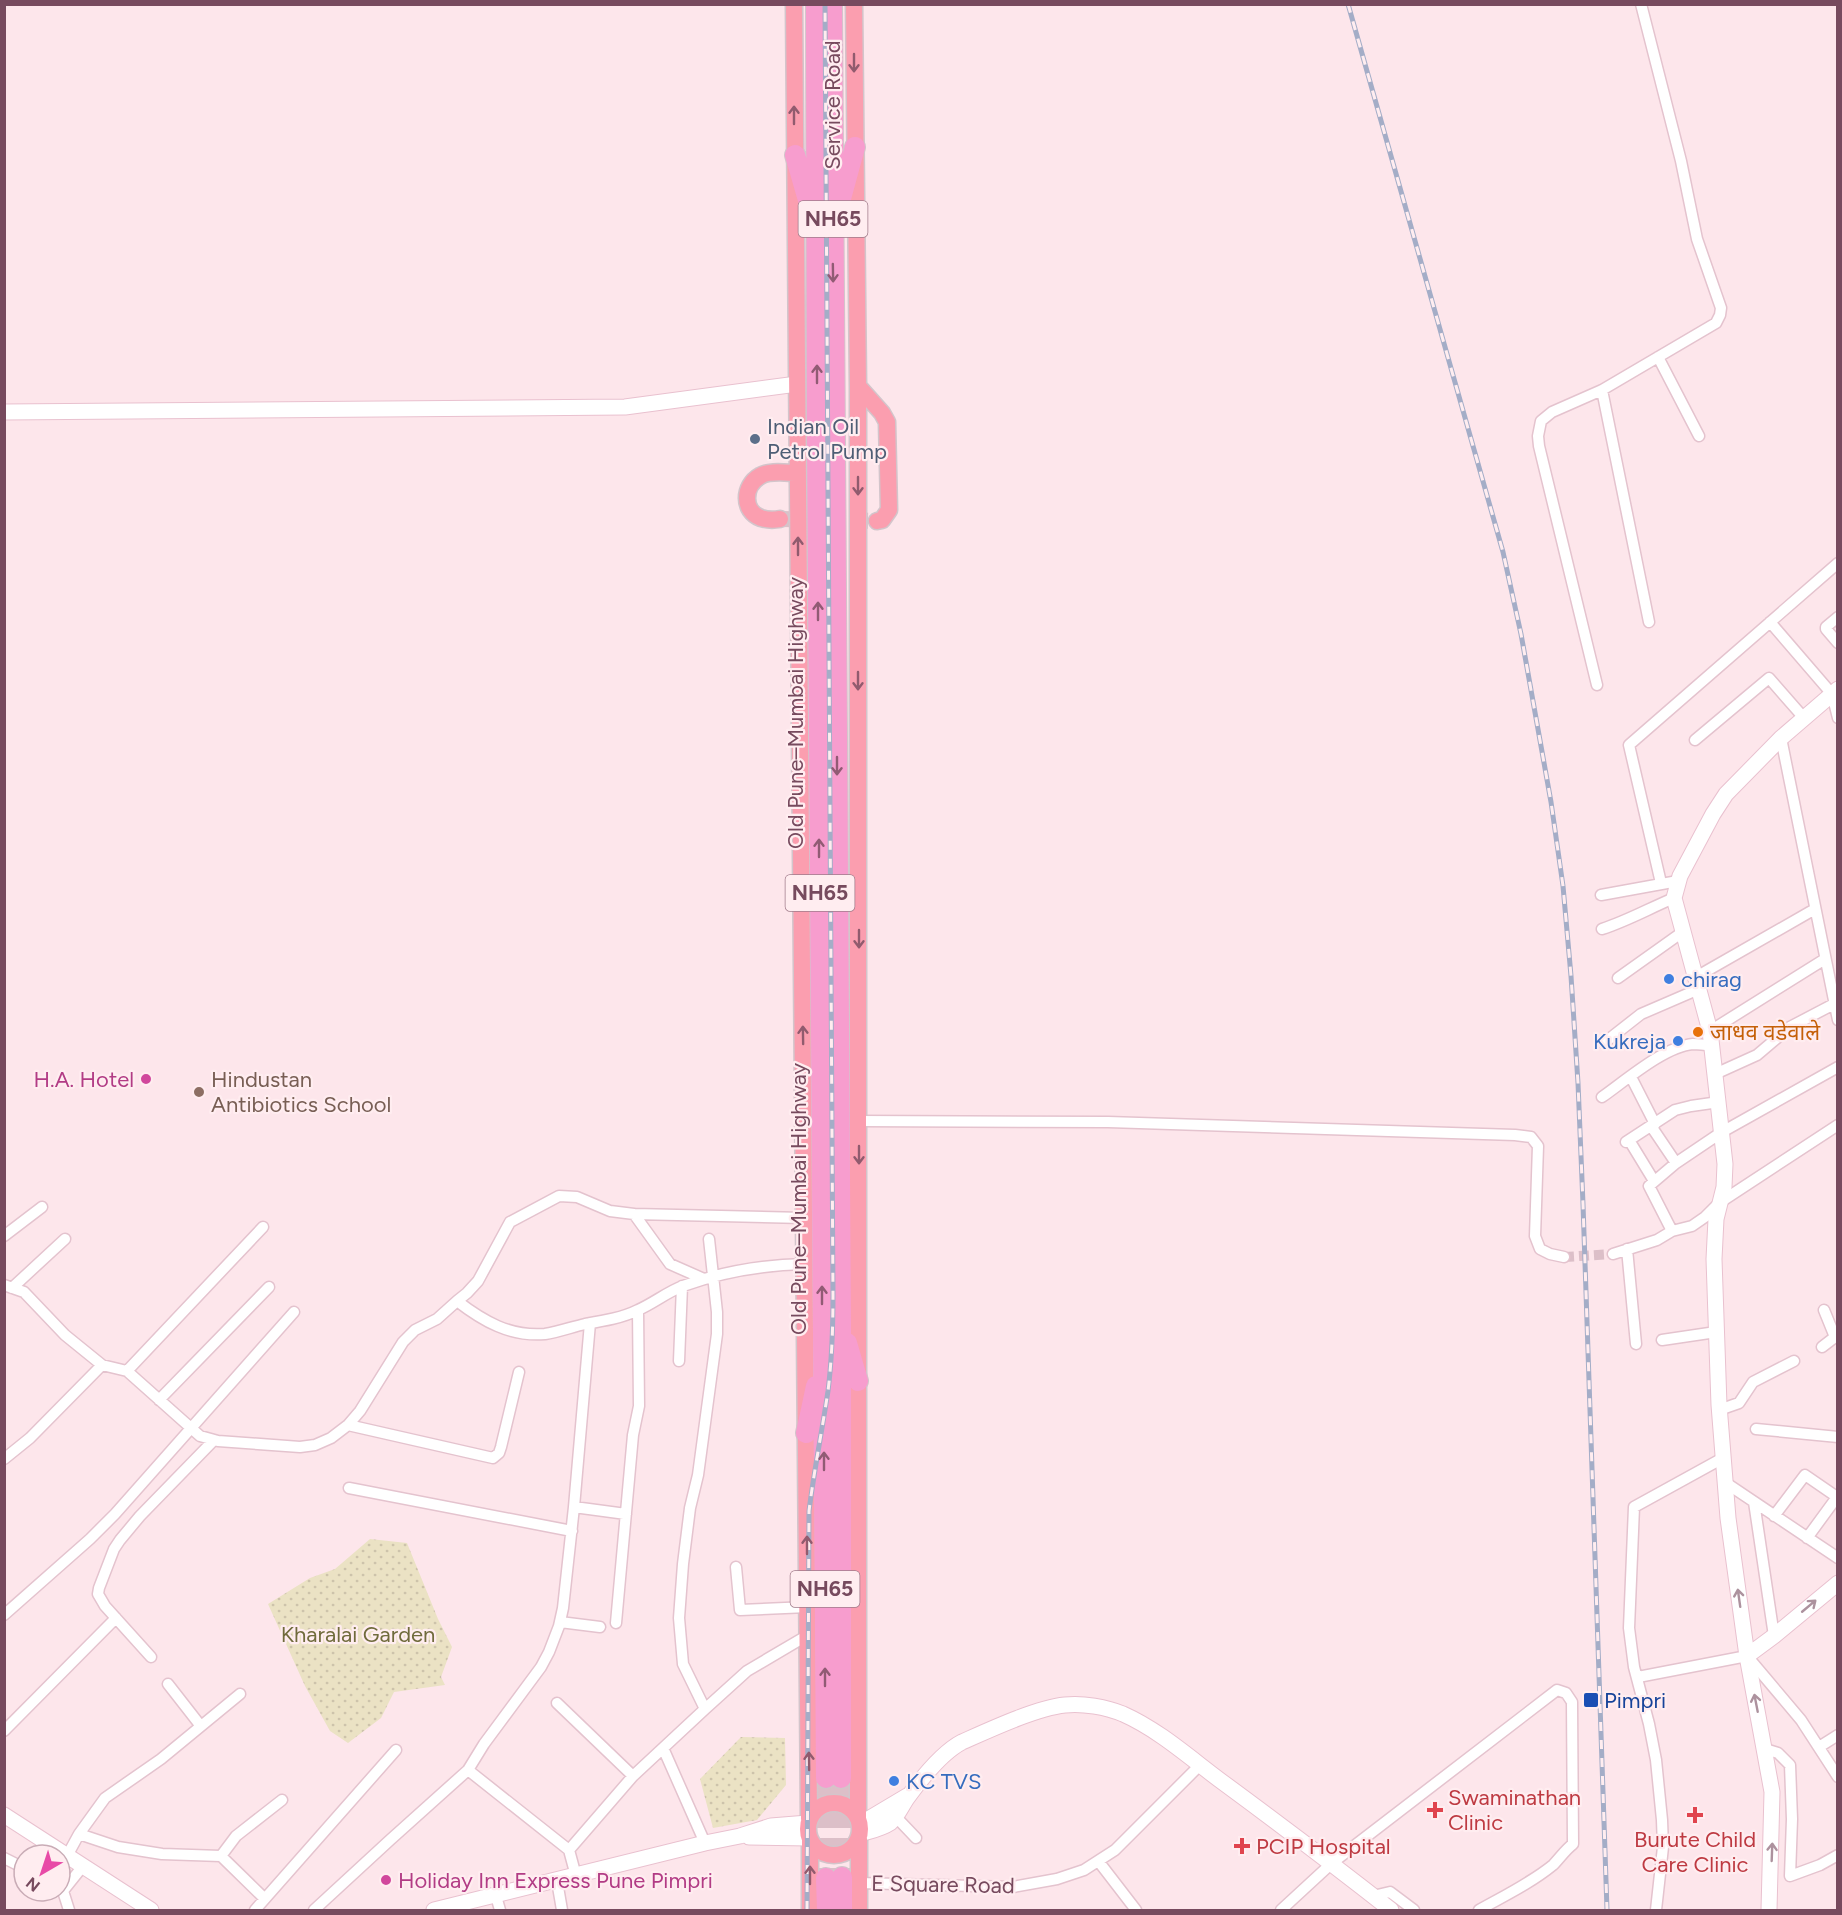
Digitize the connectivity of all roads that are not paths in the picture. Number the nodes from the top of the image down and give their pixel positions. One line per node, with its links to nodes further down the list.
1 (794, 4): 7 (main road, one-way to 1)
2 (816, 4): 8 (highway, NH65)
3 (832, 4): 8 (highway, NH65)
4 (854, 4): 6 (main road, Service Road, one-way to 6)
5 (1641, 4): 9 (street)
6 (855, 147): 8 (highway); 11 (main road, Service Road)
7 (795, 155): 8 (highway); 10 (main road)
8 (824, 229): 14 (highway, NH65)
9 (1658, 357): 12 (street); 15 (street)
10 (797, 384): 13 (street); 16 (main road)
11 (858, 386): 18 (main road); 49 (main road, Service Road, one-way to 49)
12 (1602, 390): 21 (street); 24 (street)
13 (4, 412)
14 (826, 433): 77 (highway, Old Pune–Mumbai Highway / NH65, one-way to 77); 83 (highway, Old Pune–Mumbai Highway / NH65, one-way to 14)
15 (1699, 435)
16 (798, 473): 17 (main road); 58 (main road, one-way to 16)
17 (780, 519)
18 (877, 521)
19 (1838, 562): 22 (street)
20 (1838, 617): 23 (street)
21 (1649, 622)
22 (1770, 622): 25 (street); 31 (street)
23 (1838, 643)
24 (1597, 685)
25 (1835, 691): 26 (street); 27 (street)
26 (1804, 718): 28 (street); 29 (street)
27 (1838, 718)
28 (1781, 738): 30 (street); 34 (street)
29 (1695, 740)
30 (1678, 881): 31 (street); 33 (street)
31 (1661, 884): 32 (street)
32 (1601, 895)
33 (1674, 898): 35 (street); 36 (street)
34 (1815, 909): 37 (street); 39 (street)
35 (1602, 929)
36 (1684, 931): 38 (street); 39 (street)
37 (1825, 960): 40 (street); 42 (street)
38 (1618, 978)
39 (1698, 983): 42 (street); 43 (street)
40 (1834, 1004): 41 (street); 45 (street)
41 (1838, 1020)
42 (1711, 1038): 45 (street); 46 (street)
43 (1604, 1043)
44 (1838, 1067): 52 (street)
45 (1715, 1074): 48 (street)
46 (1631, 1077): 47 (street); 50 (street)
47 (1602, 1097)
48 (1719, 1102): 50 (street); 52 (street)
49 (859, 1121): 66 (street); 89 (main road, Service Road, one-way to 89)
50 (1653, 1125): 53 (street); 54 (street)
51 (1838, 1125): 55 (street)
52 (1722, 1132): 53 (street); 55 (street)
53 (1676, 1163): 54 (street)
54 (1654, 1181): 60 (street)
55 (1719, 1203): 60 (street); 78 (street)
56 (42, 1208): 61 (street)
57 (634, 1214): 58 (street); 68 (street); 72 (street)
58 (804, 1218): 67 (main road)
59 (263, 1227): 87 (street)
60 (1672, 1231): 64 (street)
61 (4, 1236)
62 (65, 1239): 70 (street)
63 (709, 1239): 68 (street)
64 (1627, 1249): 65 (street); 81 (street)
65 (1613, 1254)
66 (1564, 1257)
67 (804, 1264): 68 (street); 95 (main road)
68 (708, 1278): 69 (street); 125 (street)
69 (682, 1286): 73 (street); 84 (street)
70 (8, 1287): 86 (street)
71 (269, 1287): 90 (street)
72 (457, 1300): 76 (street); 92 (street)
73 (638, 1310): 76 (street); 104 (street)
74 (1824, 1310): 79 (street)
75 (294, 1312): 93 (street)
76 (590, 1323): 103 (street)
77 (841, 1323): 83 (highway, NH65, one-way to 83); 89 (highway)
78 (1716, 1332): 80 (street); 91 (street)
79 (1836, 1337): 82 (street)
80 (1662, 1340)
81 (1636, 1344)
82 (1822, 1347)
83 (823, 1353): 95 (highway)
84 (679, 1361)
85 (1794, 1361): 91 (street)
86 (102, 1365): 87 (street); 99 (street)
87 (127, 1371): 90 (street)
88 (519, 1372): 92 (street)
89 (858, 1381): 141 (main road, Service Road)
90 (159, 1400): 93 (street)
91 (1719, 1410): 98 (street)
92 (348, 1425): 97 (street)
93 (190, 1428): 97 (street); 112 (street)
94 (1756, 1429): 96 (street)
95 (806, 1433): 111 (main road, one-way to 95)
96 (1838, 1437)
97 (214, 1440): 113 (street)
98 (1723, 1458): 100 (street); 121 (street)
99 (4, 1459)
100 (1725, 1483): 102 (street); 119 (street, one-way to 100)
101 (349, 1488): 106 (street)
102 (1754, 1502): 105 (street); 118 (street)
103 (574, 1507): 104 (street); 106 (street)
104 (626, 1514): 115 (street)
105 (1774, 1516): 107 (street); 107 (street)
106 (572, 1532): 114 (street)
107 (1807, 1538): 108 (street)
108 (1838, 1558)
109 (736, 1568): 111 (street)
110 (1838, 1583): 118 (street, one-way to 110)
111 (807, 1607): 117 (main road)
112 (4, 1615)
113 (116, 1618): 120 (street); 127 (street)
114 (560, 1622): 116 (street); 134 (street)
115 (616, 1623)
116 (600, 1627)
117 (808, 1635): 125 (street); 142 (main road, one-way to 117)
118 (1774, 1636): 119 (street)
119 (1747, 1656): 121 (street); 129 (street); 131 (street, one-way to 119)
120 (151, 1657)
121 (1638, 1677): 177 (street)
122 (168, 1684): 126 (street)
123 (240, 1694): 126 (street)
124 (557, 1703): 135 (street)
125 (705, 1709): 130 (street)
126 (200, 1725): 143 (street)
127 (4, 1731)
128 (1838, 1735): 129 (street)
129 (1819, 1747): 136 (street)
130 (663, 1748): 135 (street); 146 (street)
131 (1765, 1749): 149 (street); 178 (street, one-way to 131)
132 (396, 1750): 159 (street)
133 (1200, 1765): 137 (street); 152 (street, E Square Road); 153 (street)
134 (468, 1770): 148 (street); 165 (street)
135 (633, 1776): 148 (street)
136 (1838, 1777)
137 (909, 1795): 140 (street); 141 (street)
138 (282, 1800): 150 (street)
139 (4, 1815): 145 (street)
140 (896, 1817): 141 (street); 144 (street)
141 (859, 1829): 142 (main road); 142 (main road); 157 (main road)
142 (809, 1830): 146 (street); 168 (main road, one-way to 142)
143 (79, 1834): 147 (street); 150 (street)
144 (916, 1838)
145 (47, 1843)
146 (705, 1843): 155 (street)
147 (72, 1847)
148 (569, 1850): 155 (street)
149 (1838, 1855)
150 (221, 1856): 159 (street)
151 (72, 1859): 154 (street)
152 (1100, 1862): 157 (street, E Square Road); 172 (street)
153 (1332, 1863): 161 (street); 173 (street); 176 (street)
154 (83, 1866): 156 (street); 163 (street)
155 (576, 1876): 158 (street)
156 (72, 1878)
157 (842, 1879): 169 (highway); 170 (highway); 171 (main road)
158 (557, 1881): 160 (street); 167 (street)
159 (264, 1898): 164 (street)
160 (498, 1903): 162 (street)
161 (1374, 1903): 174 (street); 175 (street)
162 (462, 1907): 166 (street)
163 (151, 1911)
164 (255, 1911)
165 (314, 1911)
166 (434, 1911)
167 (562, 1911)
168 (810, 1911)
169 (826, 1911)
170 (842, 1911)
171 (859, 1911)
172 (1136, 1911)
173 (1281, 1911)
174 (1392, 1911)
175 (1414, 1911)
176 (1479, 1911)
177 (1656, 1911)
178 (1769, 1911)

